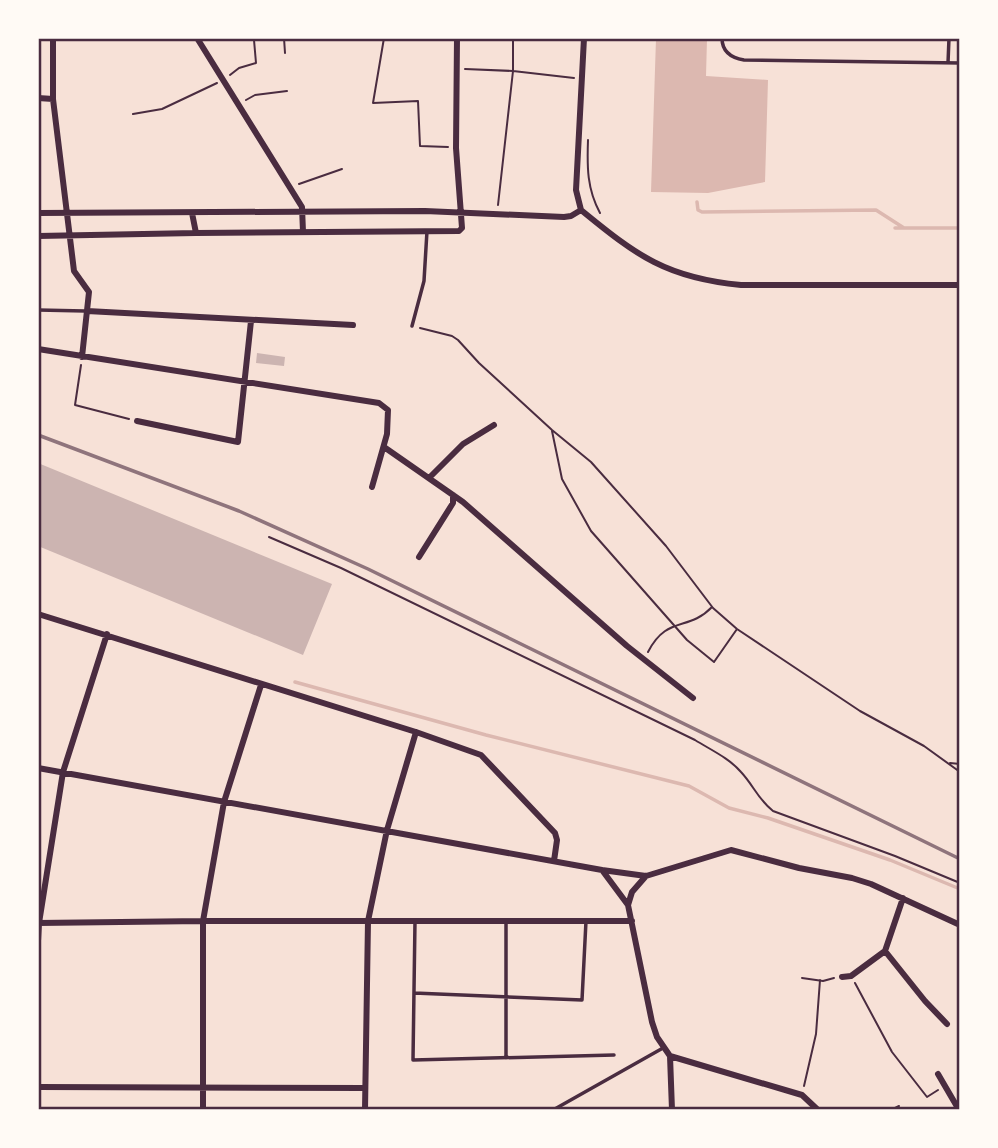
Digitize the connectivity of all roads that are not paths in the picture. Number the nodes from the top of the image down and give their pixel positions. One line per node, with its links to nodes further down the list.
1 (52, 38): 10 (street)
2 (197, 38): 12 (street)
3 (457, 38): 16 (street)
4 (584, 38): 11 (street)
5 (722, 38): 7 (lane)
6 (949, 38): 7 (lane)
7 (948, 63): 8 (lane)
8 (960, 63)
9 (38, 98): 10 (street)
10 (53, 99): 14 (street)
11 (581, 210): 16 (street); 22 (street)
12 (303, 212): 15 (street); 16 (street); 17 (street)
13 (38, 213): 14 (street)
14 (66, 213): 15 (street); 21 (street)
15 (192, 213): 19 (street)
16 (462, 213): 18 (street)
17 (303, 232): 18 (street); 19 (street)
18 (427, 232): 27 (lane)
19 (196, 233): 21 (street)
20 (38, 236): 21 (street)
21 (69, 236): 24 (street)
22 (960, 285)
23 (38, 310): 24 (lane)
24 (87, 311): 25 (street); 29 (street)
25 (251, 321): 26 (street); 30 (street)
26 (353, 325)
27 (412, 326)
28 (38, 349): 29 (street)
29 (82, 357): 30 (street)
30 (245, 383): 31 (street); 33 (street)
31 (137, 421)
32 (494, 425): 34 (street)
33 (384, 447): 34 (street); 35 (street)
34 (429, 478): 36 (street)
35 (372, 487)
36 (453, 495): 37 (street); 41 (street)
37 (419, 557)
38 (38, 614): 39 (street)
39 (107, 634): 40 (street); 44 (street)
40 (261, 685): 42 (street); 45 (street)
41 (693, 698)
42 (416, 732): 46 (street); 47 (street)
43 (38, 768): 44 (street)
44 (63, 772): 45 (street); 58 (street)
45 (224, 802): 46 (street); 52 (street)
46 (387, 830): 47 (street); 53 (street)
47 (554, 861): 48 (street)
48 (602, 870): 49 (street); 51 (street)
49 (646, 876): 50 (street); 51 (street)
50 (902, 898): 59 (street); 61 (street)
51 (628, 905): 56 (street)
52 (204, 921): 53 (street); 58 (street); 72 (street)
53 (368, 921): 54 (street); 73 (street)
54 (415, 921): 57 (street); 63 (lane)
55 (586, 921): 56 (street); 57 (street); 64 (lane)
56 (632, 921): 66 (street)
57 (506, 922): 64 (lane)
58 (39, 923): 60 (street)
59 (960, 925)
60 (38, 941)
61 (886, 951): 62 (street); 65 (street)
62 (842, 977)
63 (414, 993): 64 (lane); 69 (lane)
64 (505, 997): 69 (lane)
65 (947, 1024)
66 (663, 1048): 68 (street); 76 (lane)
67 (614, 1055): 69 (lane)
68 (670, 1056): 77 (street); 78 (street)
69 (506, 1058)
70 (938, 1074): 79 (street)
71 (38, 1087): 72 (street)
72 (203, 1087): 73 (street); 74 (street)
73 (365, 1088): 75 (street)
74 (203, 1110)
75 (365, 1110)
76 (553, 1110)
77 (672, 1110)
78 (818, 1110)
79 (959, 1110)

